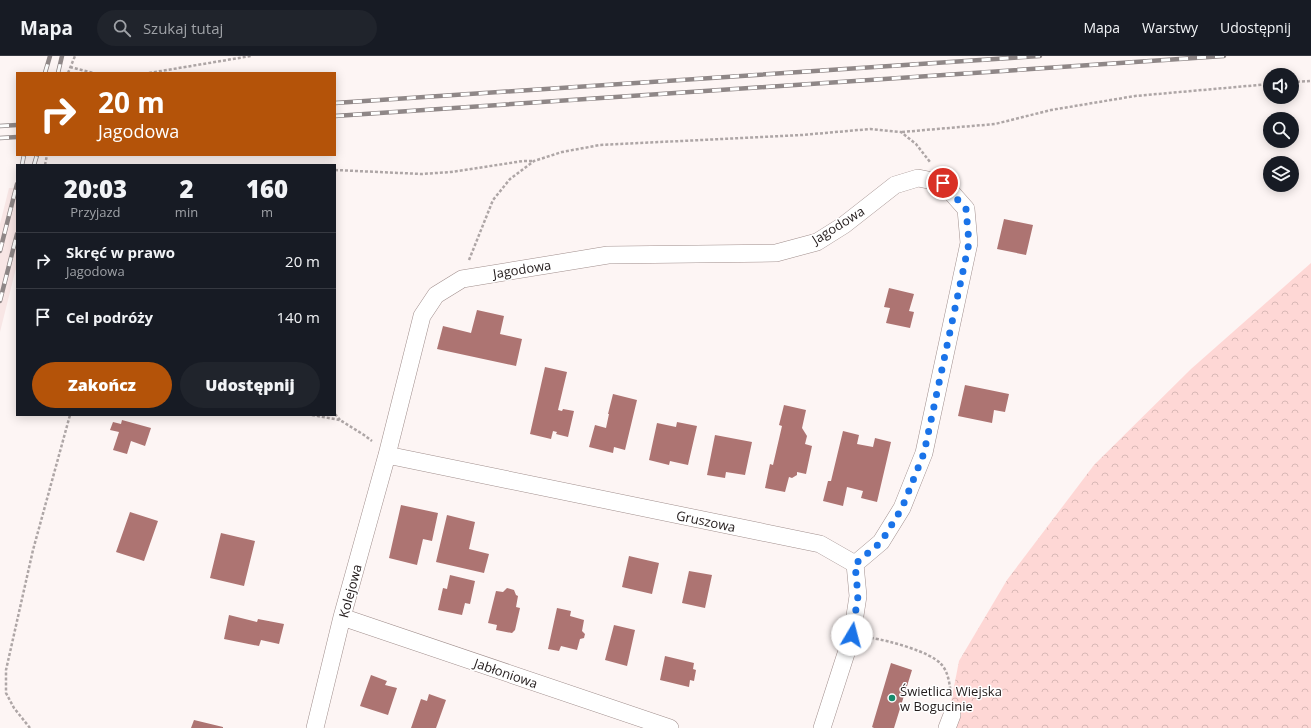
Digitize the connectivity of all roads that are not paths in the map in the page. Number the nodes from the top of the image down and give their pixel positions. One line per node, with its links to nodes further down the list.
1 (387, 455): 2 (street, Gruszowa); 2 (street, Jagodowa); 3 (street, Kolejowa)
2 (855, 564): 6 (street)
3 (342, 617): 4 (street, Kolejowa); 5 (street, Jabłoniowa)
4 (316, 728)
5 (670, 728)
6 (822, 728)

